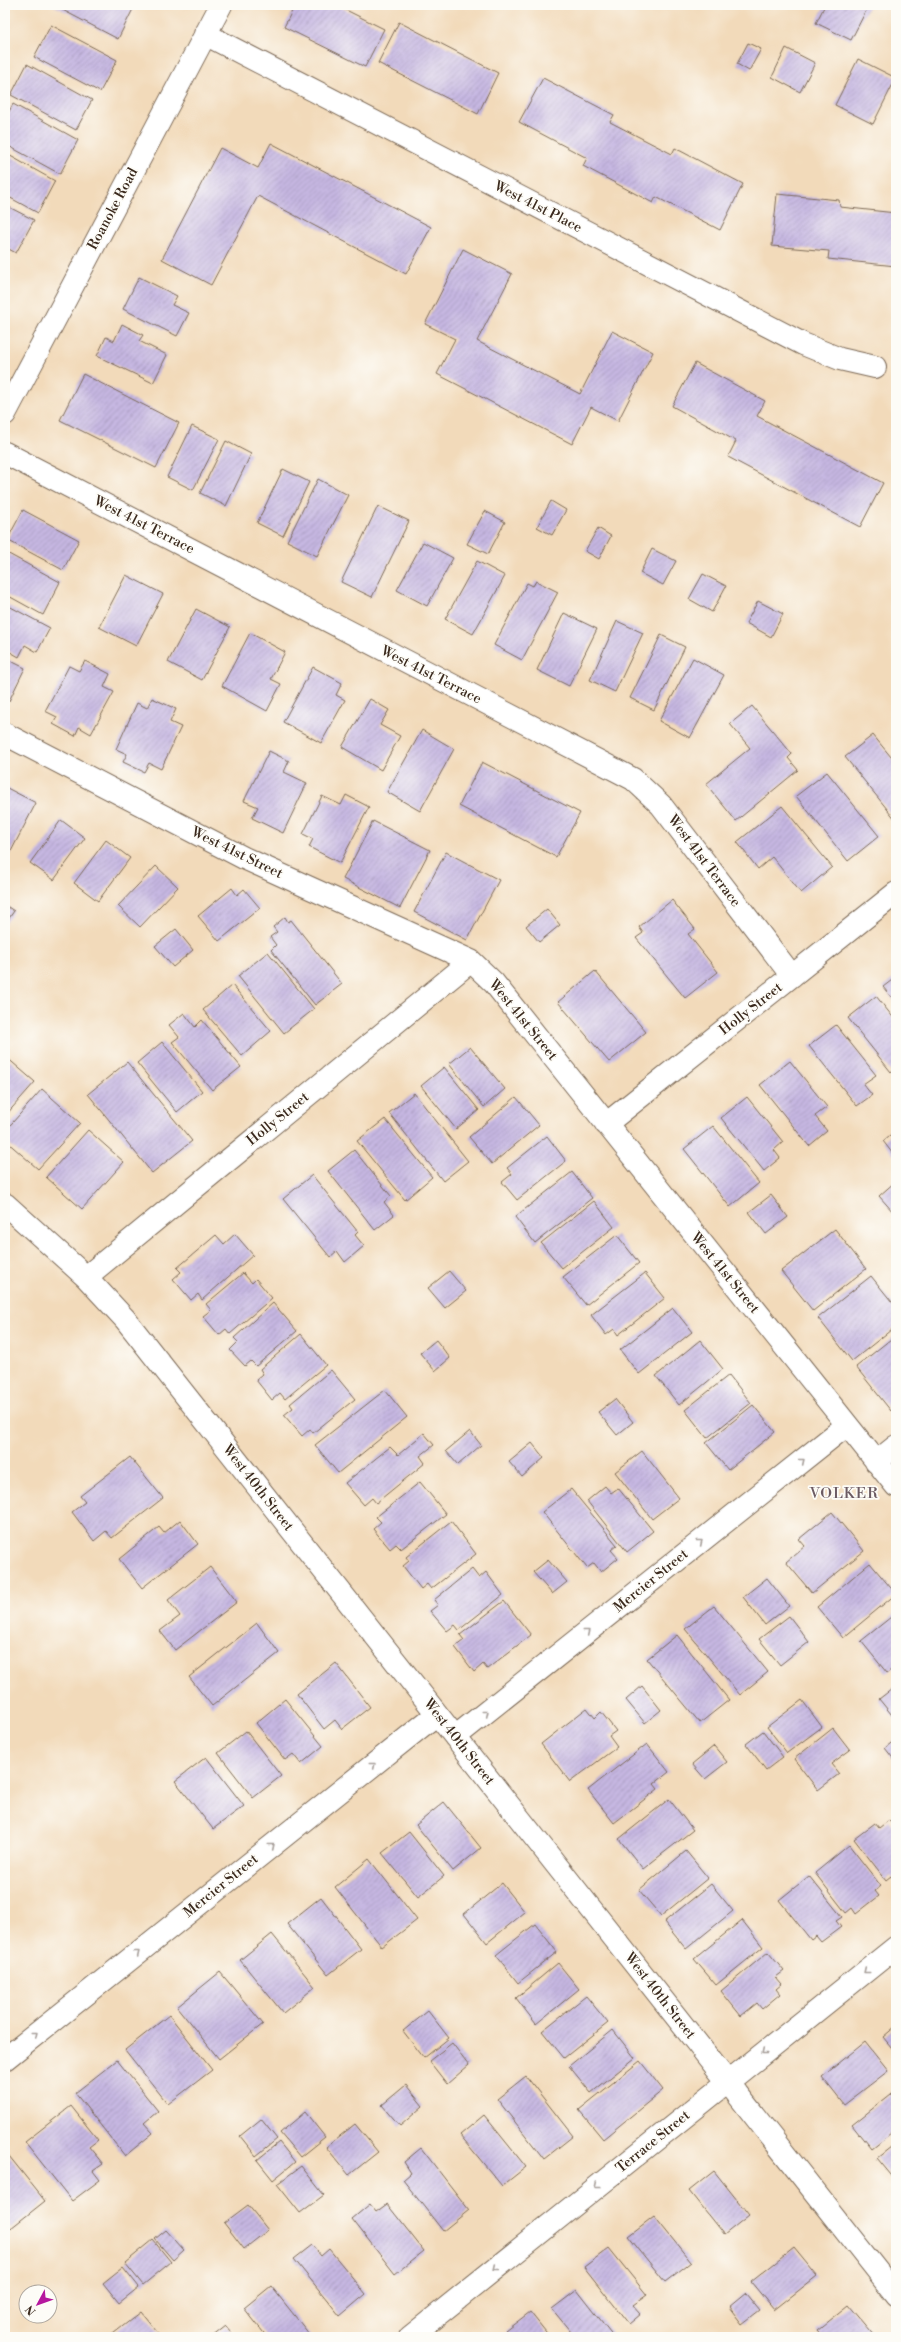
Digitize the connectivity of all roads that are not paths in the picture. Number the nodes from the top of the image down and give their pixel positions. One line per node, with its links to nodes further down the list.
1 (221, 5): 2 (street, Roanoke Road)
2 (205, 34): 3 (street, West 41st Place); 4 (street, Roanoke Road)
3 (875, 367)
4 (5, 414)
5 (5, 453): 9 (street, West 41st Terrace)
6 (5, 734): 8 (street, West 41st Street)
7 (896, 893): 9 (street, Holly Street)
8 (471, 961): 10 (street, West 41st Street); 12 (street, Holly Street)
9 (792, 976): 10 (street, Holly Street)
10 (606, 1124): 13 (street, West 41st Street)
11 (5, 1204): 12 (street, West 40th Street)
12 (86, 1277): 17 (street, West 40th Street)
13 (847, 1426): 15 (street, West 41st Street); 18 (street, Mercier Street, one-way to 13)
14 (896, 1446): 15 (street)
15 (876, 1462): 16 (street, West 41st Street)
16 (896, 1486)
17 (437, 1714): 18 (street, West 40th Street); 20 (street, Mercier Street, one-way to 17)
18 (455, 1737): 21 (street, West 40th Street)
19 (896, 1947): 21 (street, Terrace Street, one-way to 21)
20 (5, 2059)
21 (727, 2082): 22 (street, West 40th Street); 23 (street, Terrace Street, one-way to 23)
22 (896, 2295)
23 (410, 2337)

